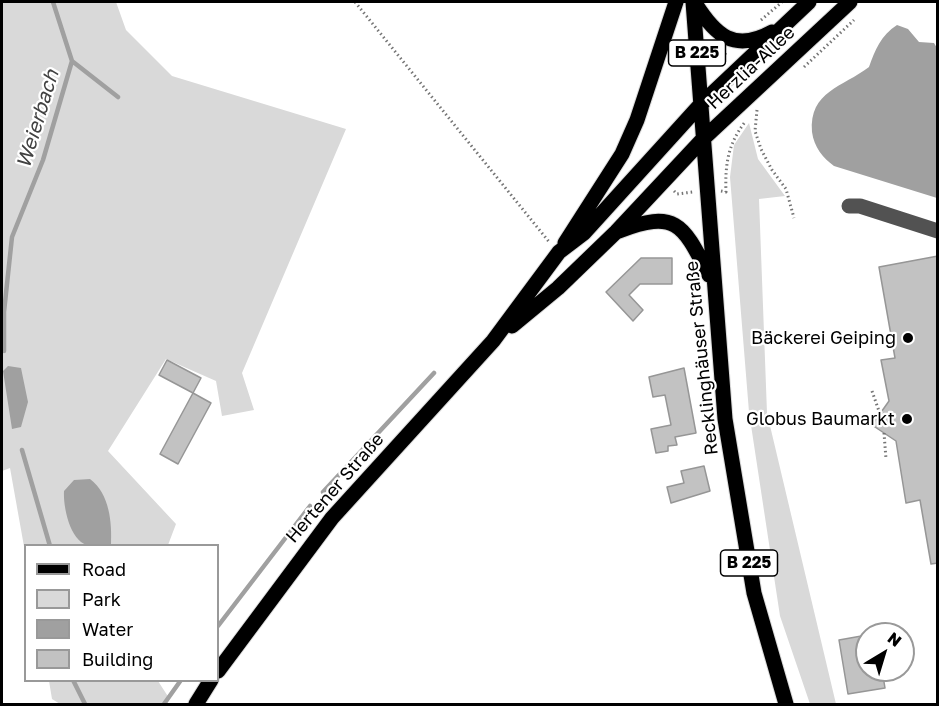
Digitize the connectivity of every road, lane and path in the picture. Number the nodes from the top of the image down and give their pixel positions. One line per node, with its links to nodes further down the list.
1 (355, 2): 14 (path)
2 (676, 2): 14 (main road)
3 (694, 2): 6 (main road); 7 (main road, Recklinghäuser Straße / B 225)
4 (809, 2): 6 (main road, Herzlia-Allee)
5 (850, 2): 9 (main road, Herzlia-Allee)
6 (785, 25): 7 (main road, Herzlia-Allee)
7 (701, 104): 9 (main road, Recklinghäuser Straße / B 225); 14 (main road, Hertener Straße)
8 (757, 108): 11 (path)
9 (704, 138): 13 (main road, Hertener Straße); 15 (main road, Recklinghäuser Straße / B 225)
10 (849, 206): 12 (lane)
11 (794, 218)
12 (938, 231)
13 (616, 232): 15 (main road); 16 (main road, Hertener Straße)
14 (560, 252): 16 (main road, Hertener Straße)
15 (712, 281): 24 (main road, Recklinghäuser Straße / B 225)
16 (493, 341): 21 (main road, Hertener Straße)
17 (872, 391): 18 (path)
18 (880, 414)
19 (884, 433): 20 (path)
20 (886, 459)
21 (219, 670)
22 (210, 682): 23 (main road)
23 (196, 705)
24 (786, 705)

